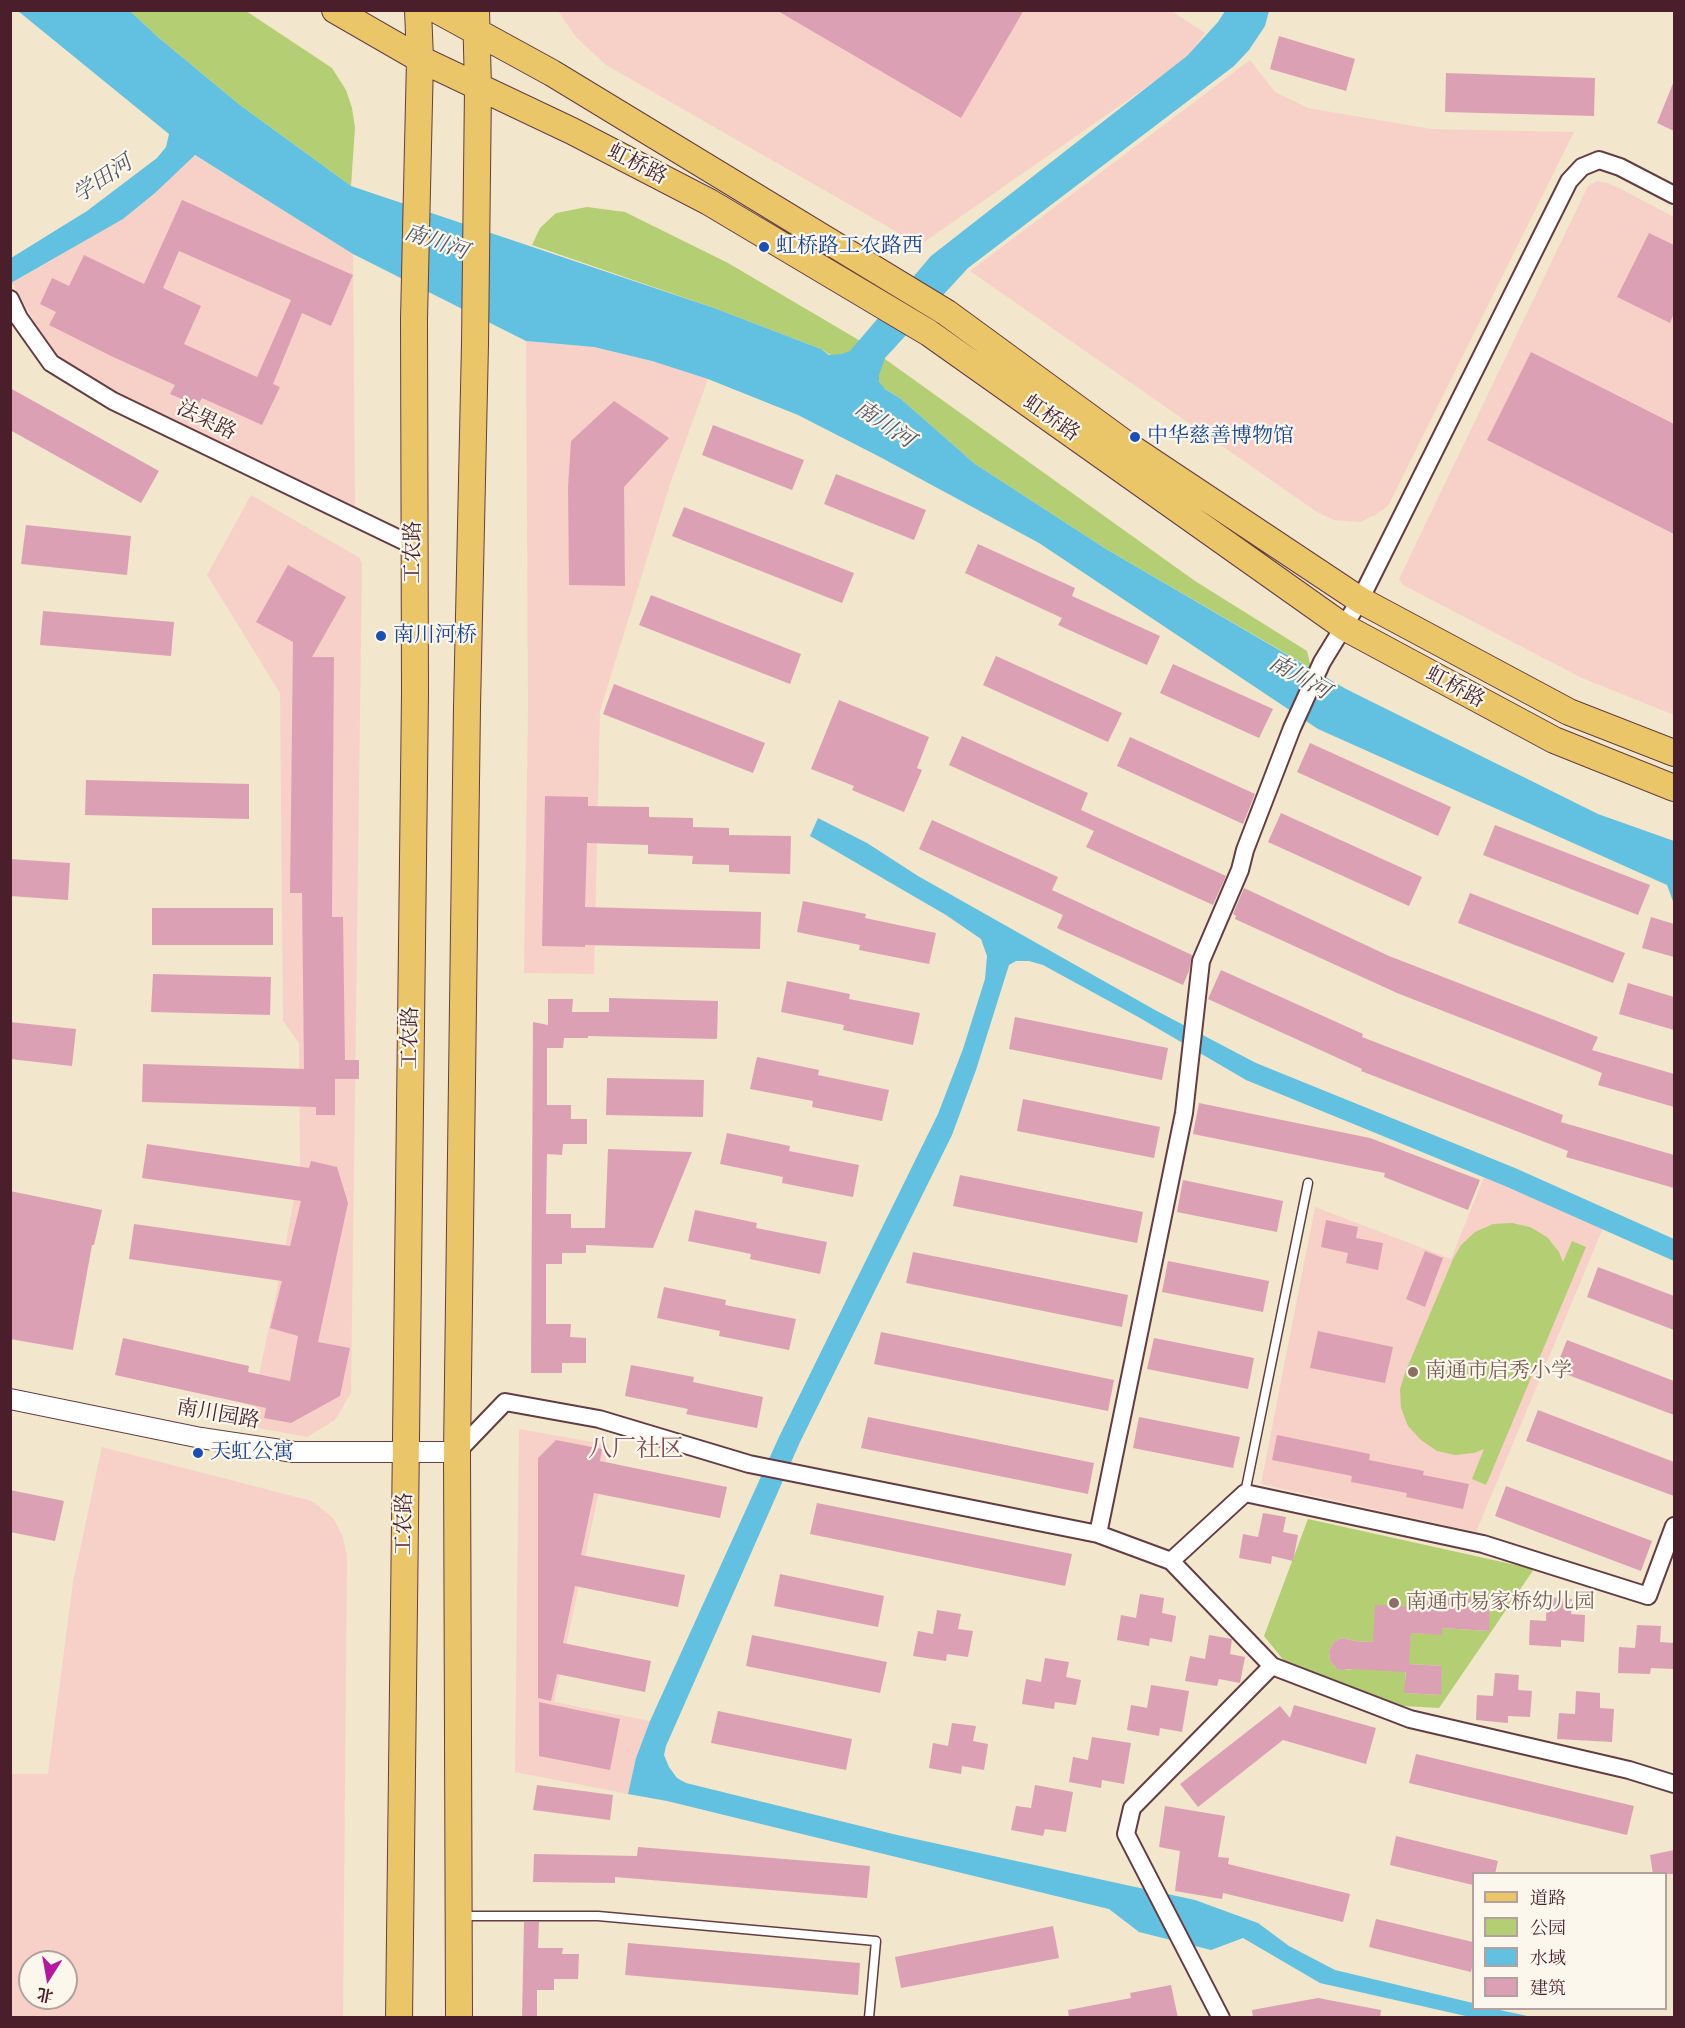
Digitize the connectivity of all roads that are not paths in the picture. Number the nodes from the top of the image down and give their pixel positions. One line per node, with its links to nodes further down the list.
1 (335, 10): 5 (main road, 虹桥路)
2 (418, 10): 5 (main road, 工农路)
3 (437, 10): 4 (main road, 虹桥路)
4 (476, 21): 6 (main road); 10 (main road, 虹桥路)
5 (420, 58): 6 (main road, 虹桥路); 9 (main road, 工农路)
6 (478, 88): 11 (main road, 虹桥路); 16 (main road)
7 (1674, 195): 10 (street)
8 (10, 299): 9 (street, 法果路)
9 (414, 546): 17 (main road, 工农路)
10 (1360, 600): 11 (street); 12 (main road, 虹桥路)
11 (1344, 627): 13 (main road, 虹桥路); 20 (street)
12 (1674, 753)
13 (1674, 788)
14 (1308, 1183): 18 (lane)
15 (10, 1399): 17 (street, 南川园路)
16 (457, 1452): 17 (street, 南川园路); 20 (street); 24 (main road)
17 (406, 1453): 25 (main road, 工农路)
18 (1245, 1493): 19 (street); 21 (street)
19 (1674, 1526)
20 (1098, 1534): 21 (street)
21 (1171, 1561): 22 (street)
22 (1272, 1666): 23 (street); 28 (street)
23 (1674, 1784)
24 (459, 1916): 26 (main road); 27 (lane)
25 (399, 2018)
26 (459, 2018)
27 (869, 2018)
28 (1221, 2018)

